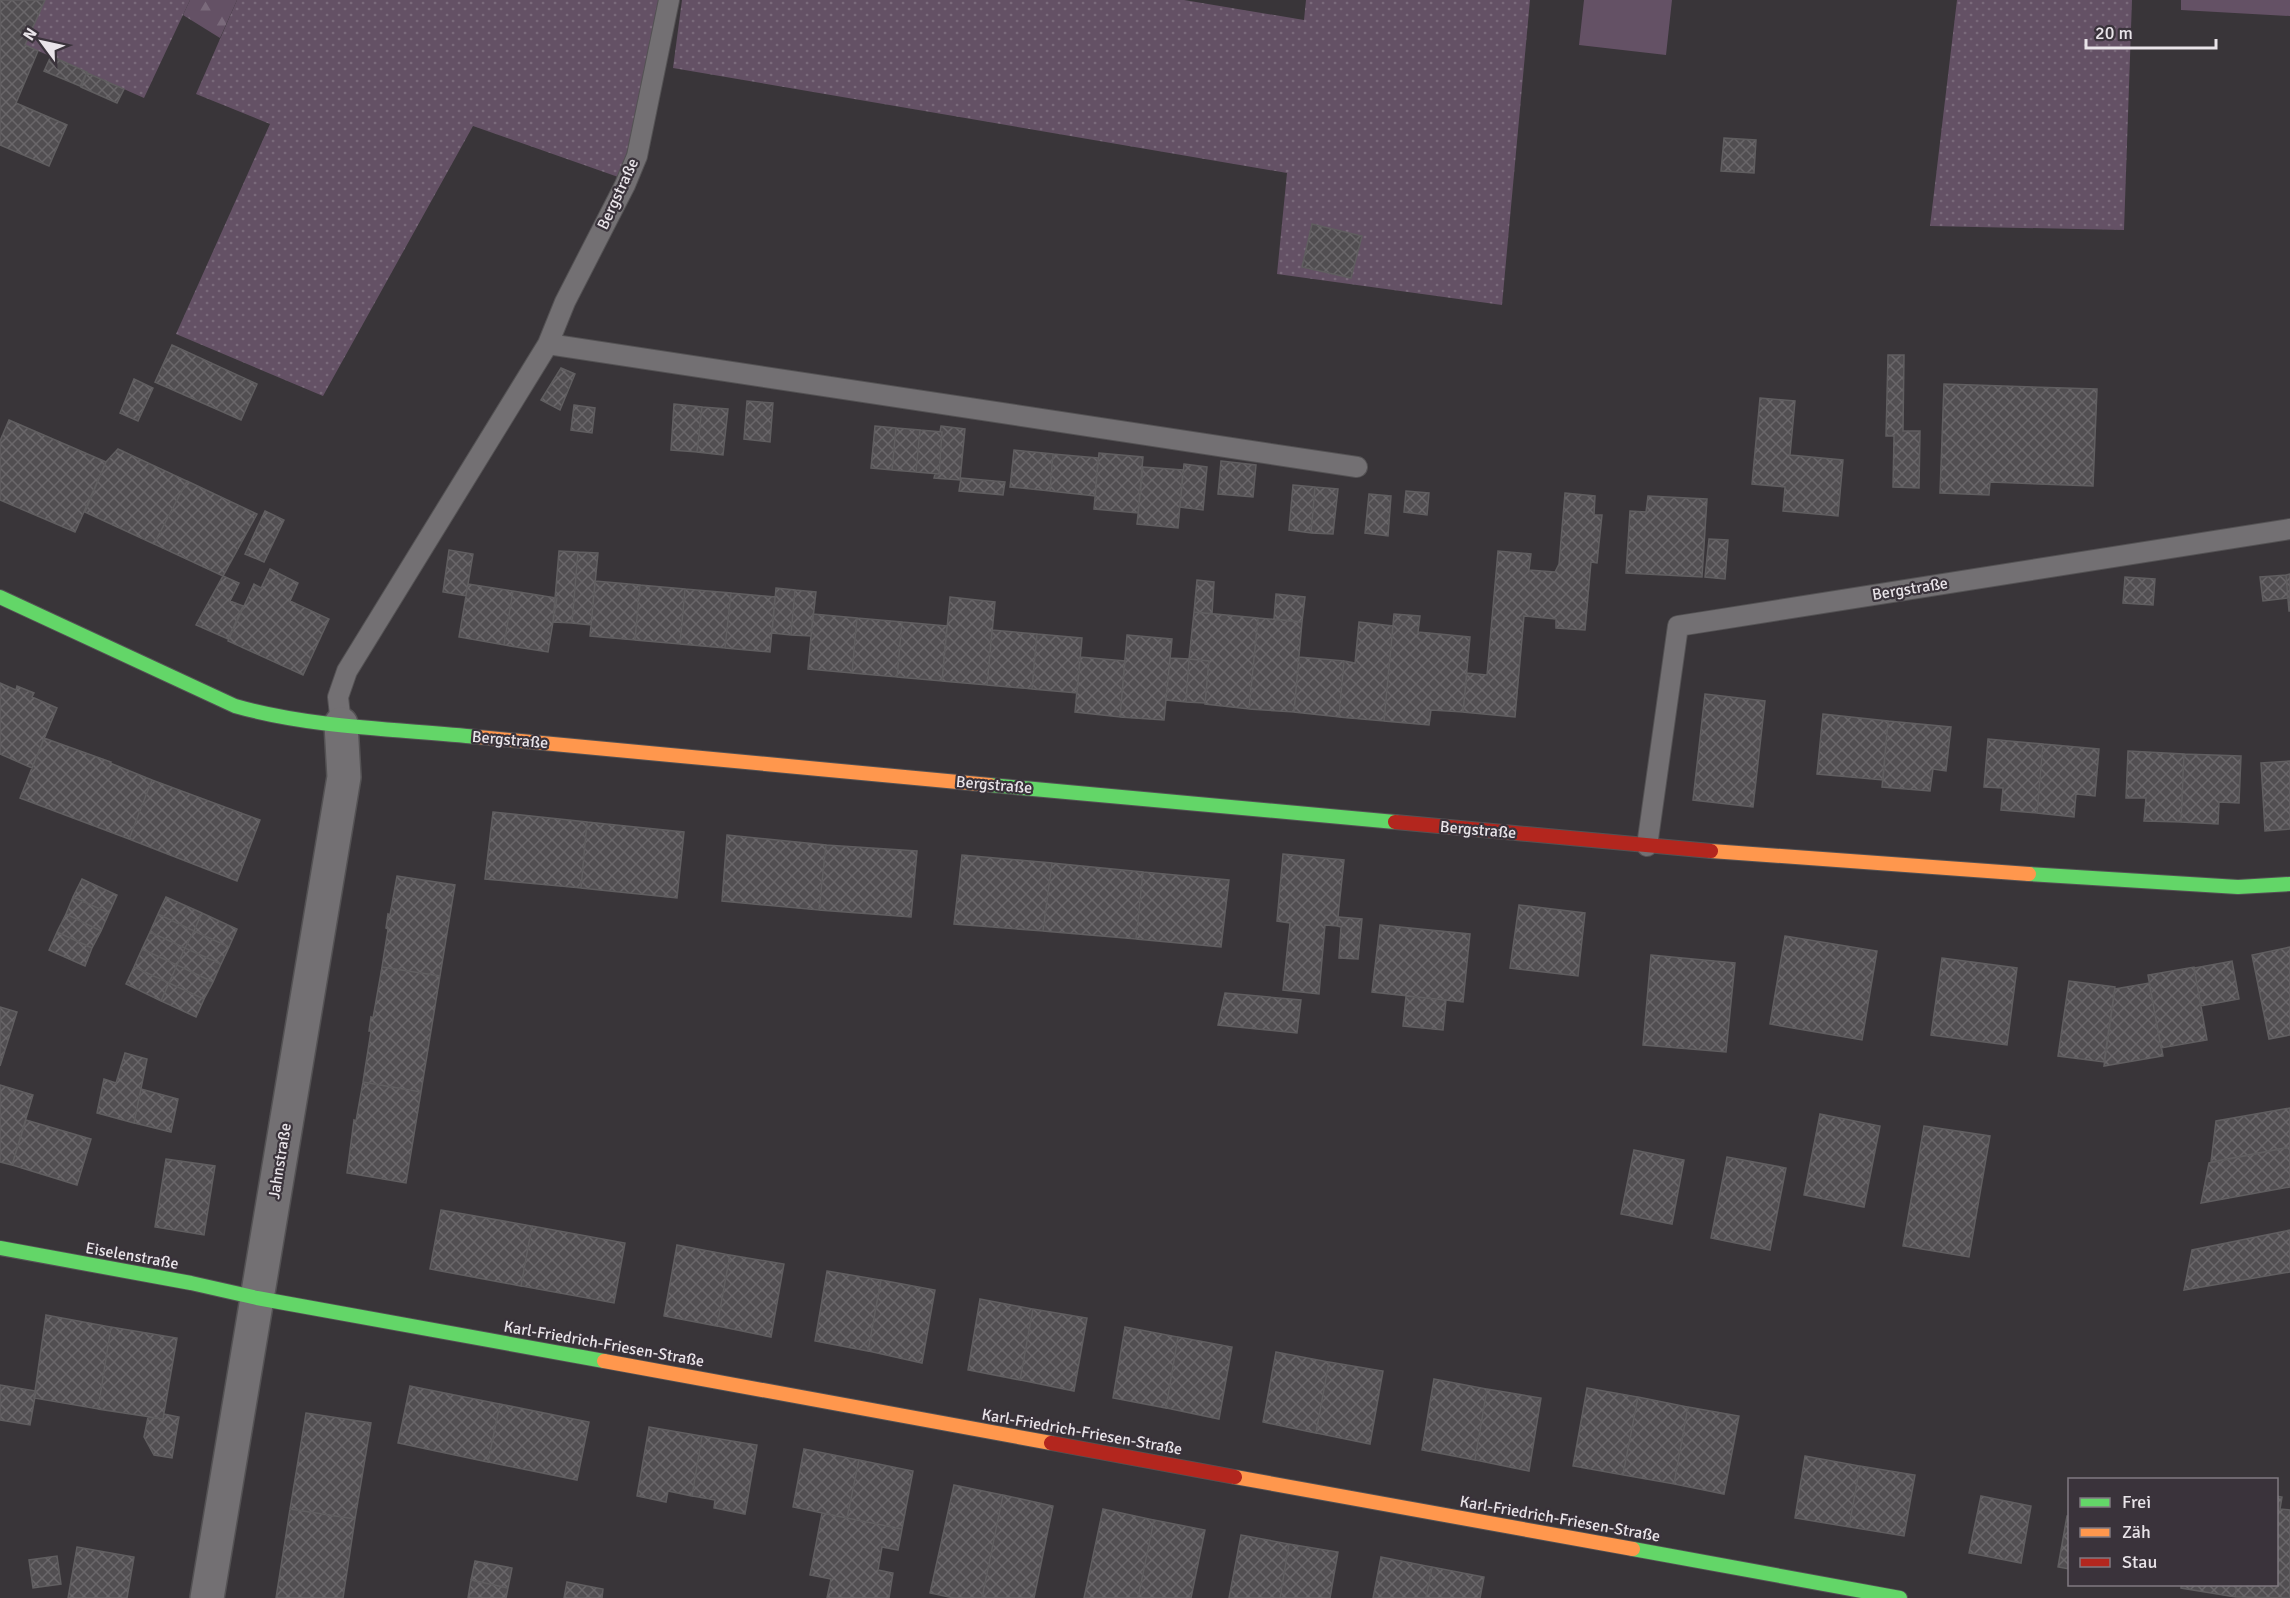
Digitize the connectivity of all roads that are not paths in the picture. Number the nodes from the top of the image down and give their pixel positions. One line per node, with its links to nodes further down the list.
1 (669, 0): 2 (lane, Bergstraße)
2 (548, 344): 3 (lane); 6 (lane, Bergstraße)
3 (1357, 467)
4 (2290, 529): 7 (lane, Bergstraße)
5 (0, 597): 6 (street, Bergstraße)
6 (341, 724): 7 (street, Bergstraße); 10 (street, Jahnstraße)
7 (1647, 846): 8 (street, Bergstraße)
8 (2290, 884)
9 (0, 1248): 10 (street, Eiselenstraße)
10 (257, 1298): 11 (street, Jahnstraße); 12 (street, Karl-Friedrich-Friesen-Straße)
11 (207, 1598)
12 (1900, 1598)

